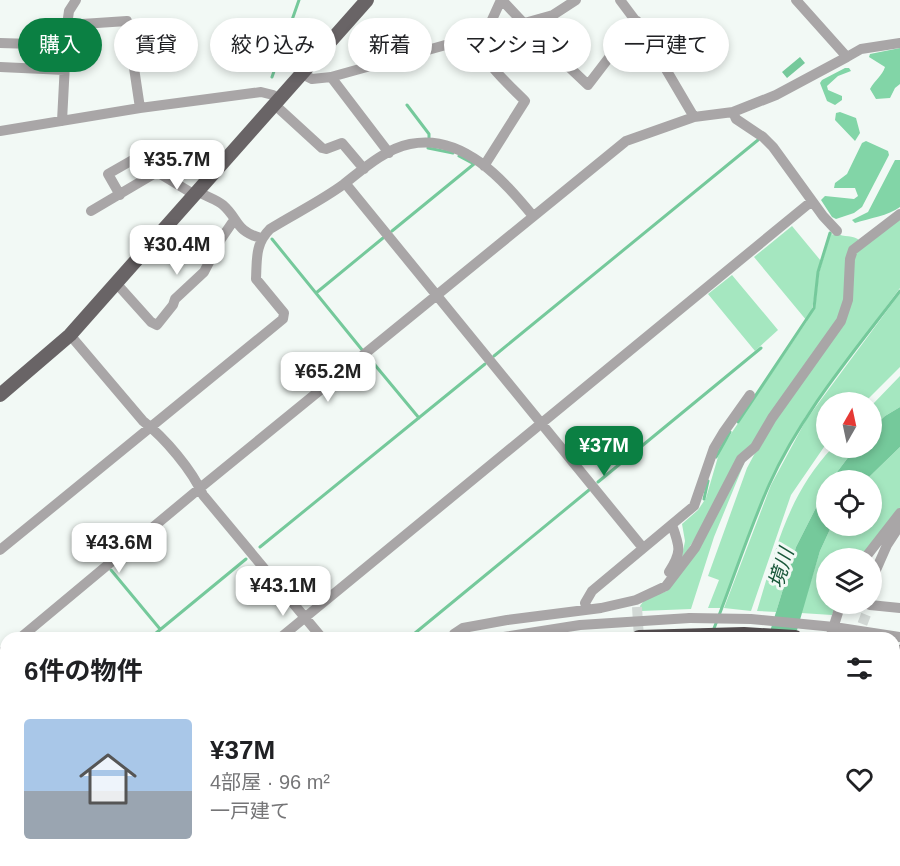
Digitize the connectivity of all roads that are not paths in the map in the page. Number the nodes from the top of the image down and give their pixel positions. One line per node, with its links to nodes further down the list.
1 (76, 0): 7 (street)
2 (367, 0): 25 (main road)
3 (502, 0): 8 (street); 9 (street)
4 (576, 0): 10 (street)
5 (620, 0): 11 (street)
6 (796, 0): 17 (street)
7 (68, 18)
8 (492, 18)
9 (519, 18)
10 (543, 18)
11 (635, 18)
12 (102, 23): 28 (street)
13 (0, 43): 15 (street)
14 (900, 43): 17 (street)
15 (18, 44)
16 (444, 46): 26 (street)
17 (847, 57): 29 (street)
18 (603, 65): 23 (street)
19 (0, 67): 20 (street)
20 (18, 68)
21 (65, 72): 31 (street)
22 (497, 72): 34 (street)
23 (575, 72)
24 (667, 72): 30 (street)
25 (302, 75): 26 (street); 27 (main road)
26 (331, 77): 33 (street)
27 (278, 102): 28 (street); 35 (street); 38 (main road)
28 (140, 108): 31 (street)
29 (733, 112): 30 (street); 40 (street)
30 (694, 117): 43 (street)
31 (63, 121): 32 (street)
32 (0, 131)
33 (389, 153): 34 (street); 35 (street)
34 (484, 166): 43 (street)
35 (364, 169): 37 (street)
36 (157, 172): 38 (street); 39 (street); 39 (street)
37 (345, 183): 46 (street); 48 (street)
38 (196, 193): 44 (street); 47 (main road)
39 (120, 195): 41 (street)
40 (812, 201): 45 (street); 52 (street)
41 (92, 211)
42 (900, 214): 62 (street)
43 (533, 216): 48 (street)
44 (234, 220): 46 (street); 47 (street)
45 (837, 231)
46 (261, 238): 53 (street)
47 (116, 283): 49 (main road)
48 (437, 296): 52 (street); 54 (street)
49 (70, 335): 50 (main road); 53 (street)
50 (0, 395)
51 (750, 395): 56 (street)
52 (542, 424): 58 (street); 67 (street)
53 (150, 426): 54 (street); 60 (street)
54 (200, 488): 67 (street); 68 (street)
55 (900, 513): 59 (street)
56 (672, 525): 58 (street); 62 (street)
57 (900, 525): 61 (street)
58 (643, 548): 65 (street)
59 (873, 548)
60 (0, 550)
61 (882, 554)
62 (657, 589): 65 (street)
63 (882, 607): 64 (street)
64 (900, 608)
65 (587, 609): 71 (street)
66 (838, 614): 73 (street)
67 (304, 618): 69 (street); 70 (street)
68 (27, 632)
69 (287, 632)
70 (317, 632)
71 (457, 632)
72 (535, 632): 74 (street, bridge)
73 (832, 632)
74 (867, 632)

